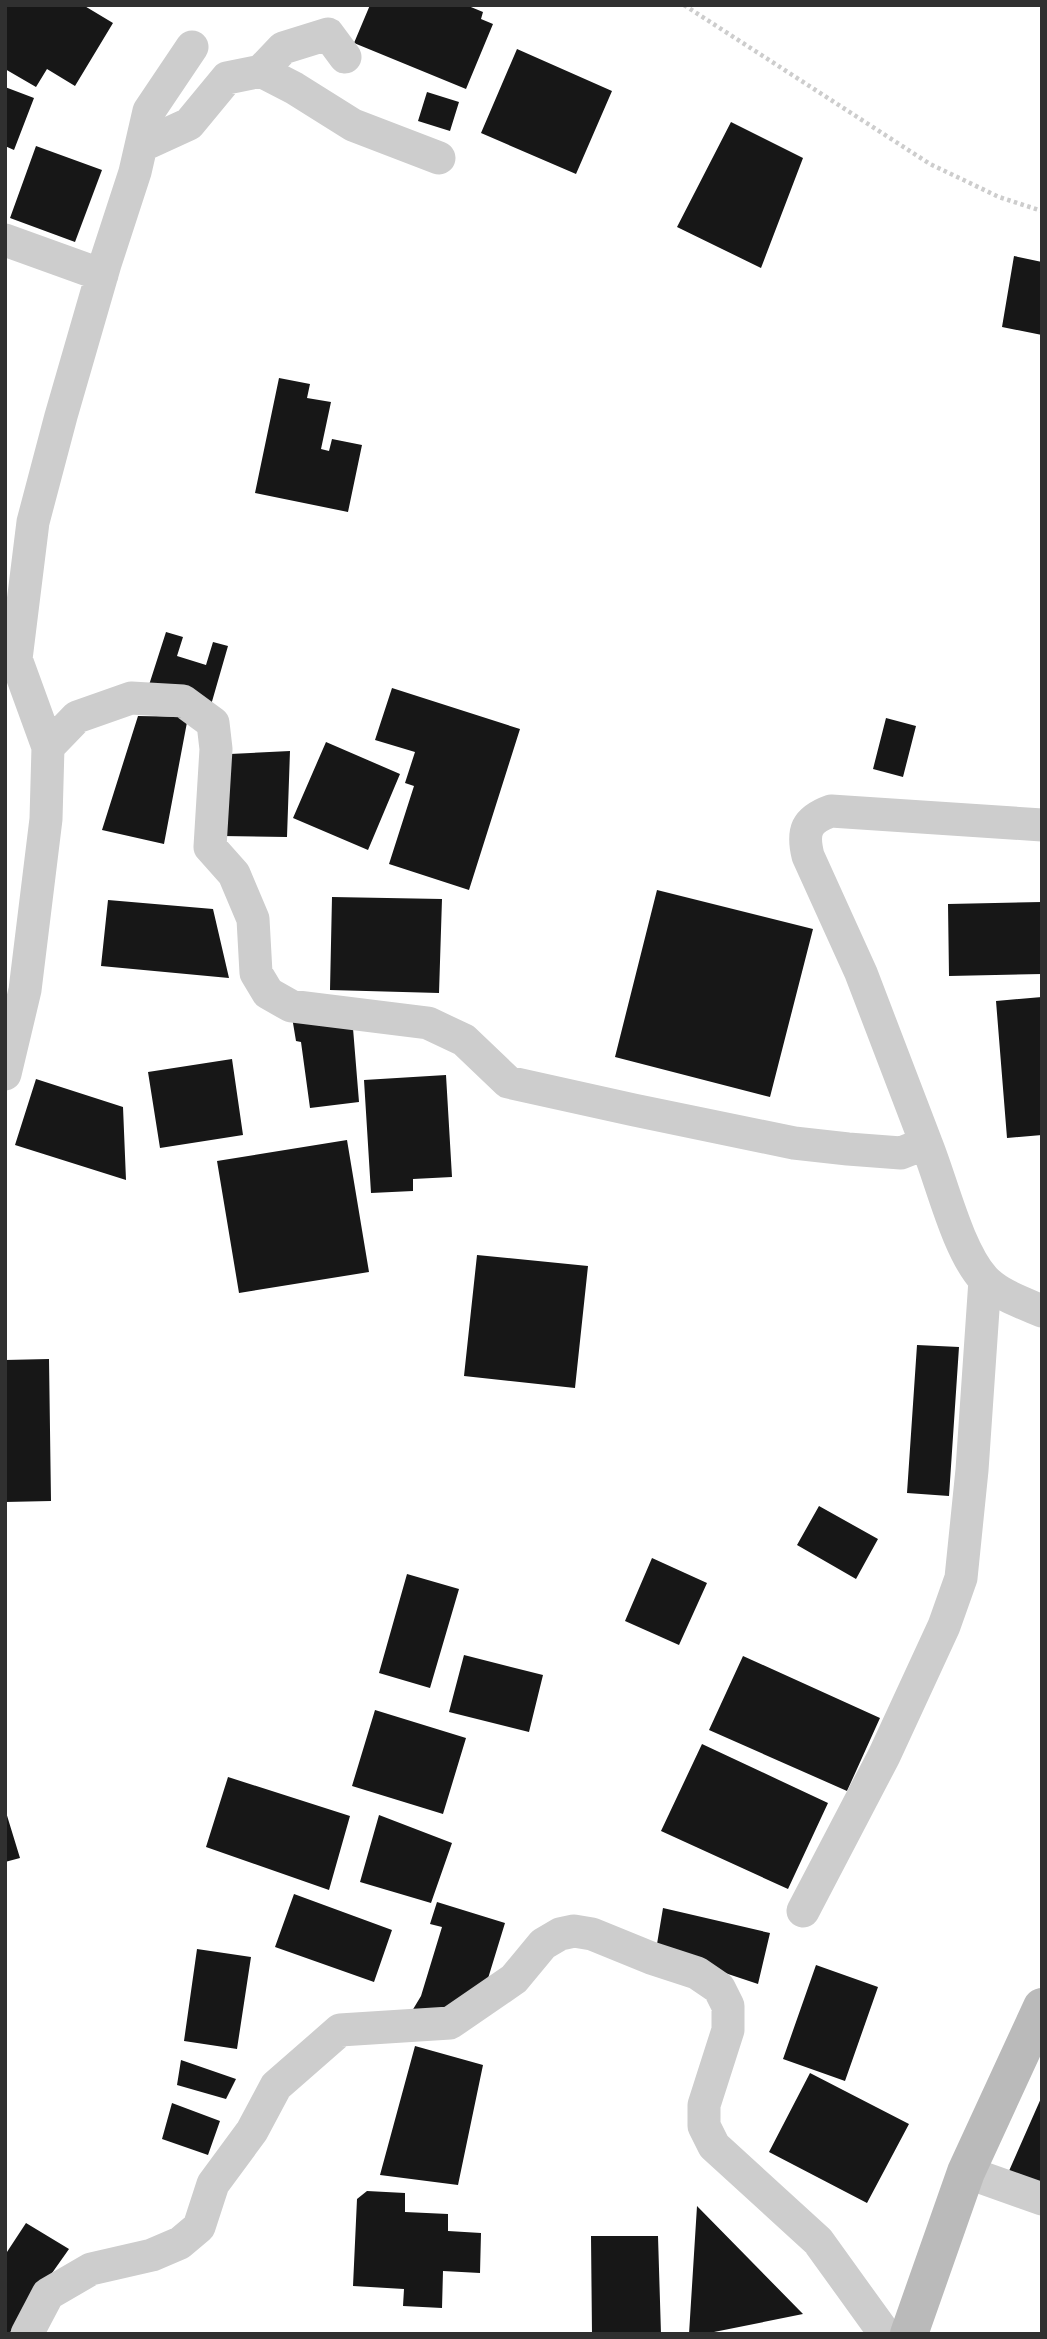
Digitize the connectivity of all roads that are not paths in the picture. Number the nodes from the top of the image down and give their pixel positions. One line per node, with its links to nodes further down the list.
1 (192, 47): 4 (street)
2 (345, 57): 3 (street)
3 (261, 71): 4 (street); 5 (street)
4 (141, 146): 7 (street)
5 (439, 158)
6 (5, 240): 7 (street)
7 (102, 275): 8 (street)
8 (10, 656): 9 (street)
9 (48, 747): 11 (street); 12 (street)
10 (1042, 825): 12 (street)
11 (5, 1074)
12 (926, 1143): 13 (street)
13 (985, 1280): 14 (street); 15 (street)
14 (1042, 1311)
15 (803, 1911)
16 (1042, 2007): 17 (main road)
17 (966, 2172): 18 (street); 21 (main road)
18 (1042, 2199)
19 (27, 2334): 20 (street)
20 (885, 2334)
21 (909, 2334)

